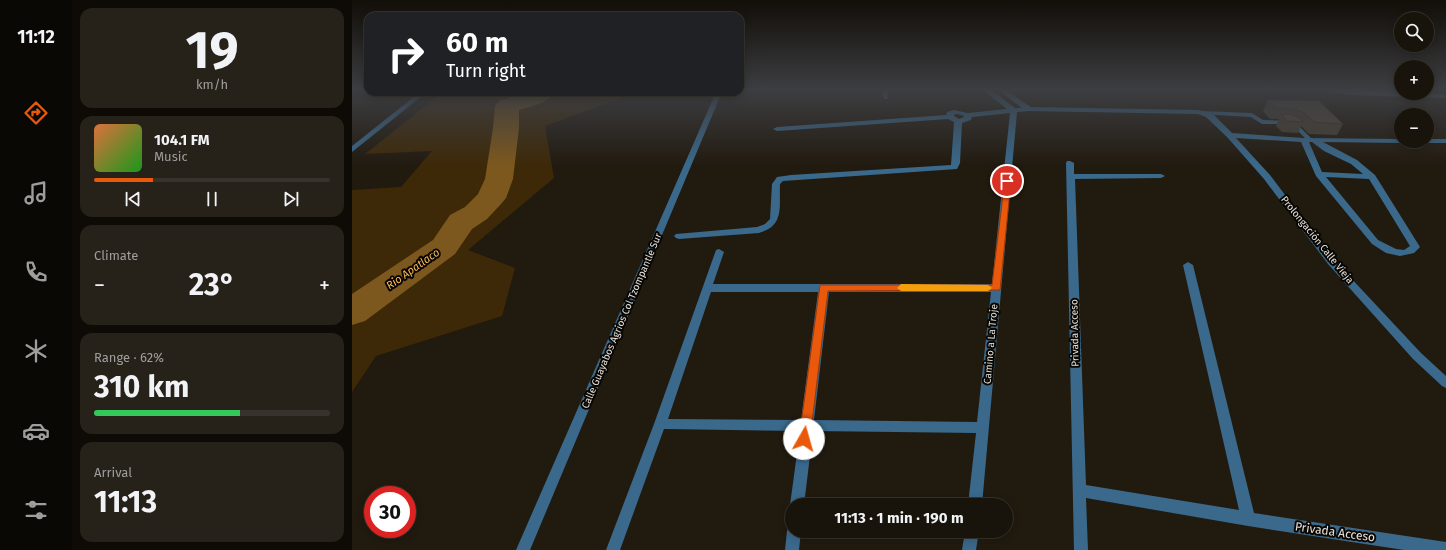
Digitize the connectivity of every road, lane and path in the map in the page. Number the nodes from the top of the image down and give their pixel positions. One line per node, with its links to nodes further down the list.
1 (396, 115): 14 (street)
2 (710, 115): 37 (street, Calle Guayabos Agrios Col Tzompantle Sur)
3 (971, 115): 7 (street)
4 (1014, 115): 25 (street, Camino a La Troje)
5 (1206, 115): 9 (street, Prolongación Calle Vieja)
6 (1253, 115): 10 (lane)
7 (954, 119): 8 (street); 20 (street)
8 (777, 129)
9 (1230, 135): 10 (street); 26 (street, Prolongación Calle Vieja)
10 (1309, 140): 11 (street); 16 (street); 19 (street)
11 (1394, 140)
12 (1434, 141): 13 (street)
13 (1446, 141)
14 (352, 150)
15 (1070, 163): 18 (street, Privada Acceso)
16 (1319, 174): 19 (street); 19 (street)
17 (1161, 176): 18 (street)
18 (1071, 177): 30 (street, Privada Acceso)
19 (1372, 177)
20 (679, 236)
21 (719, 252): 23 (street)
22 (1188, 265): 33 (street)
23 (707, 288): 24 (street); 27 (street)
24 (824, 288): 25 (street); 28 (street)
25 (996, 288): 29 (street, Camino a La Troje)
26 (1446, 383)
27 (660, 424): 28 (street); 38 (street)
28 (806, 426): 29 (street); 31 (street)
29 (983, 428): 32 (street, Camino a La Troje)
30 (1079, 490): 33 (street, Privada Acceso); 41 (street, Privada Acceso)
31 (798, 498)
32 (976, 498)
33 (1248, 519): 36 (street, Privada Acceso)
34 (793, 538): 39 (street)
35 (971, 538): 40 (street)
36 (1446, 549)
37 (523, 550)
38 (613, 550)
39 (792, 550)
40 (970, 550)
41 (1081, 550)

